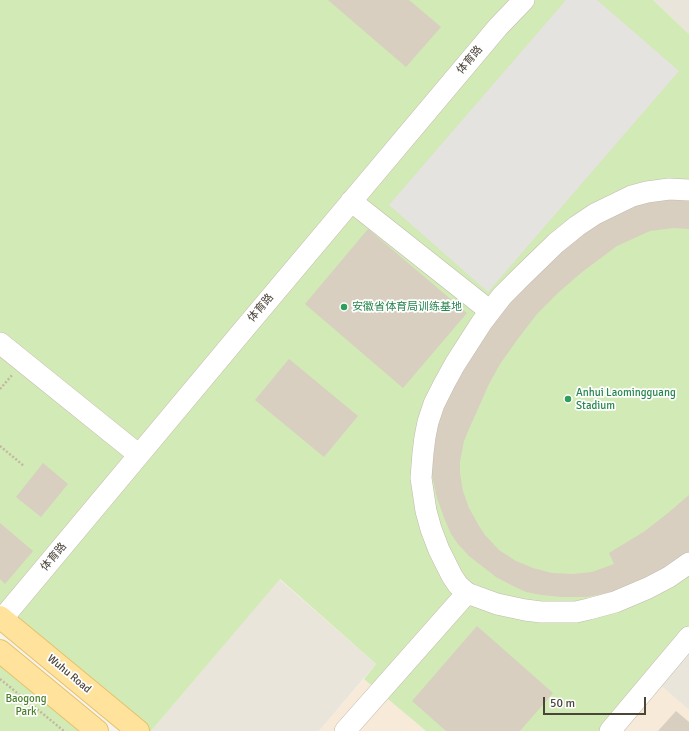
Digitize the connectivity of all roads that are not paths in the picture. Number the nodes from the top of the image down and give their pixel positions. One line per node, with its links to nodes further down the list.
1 (524, 0): 3 (street, 体育路)
2 (689, 190): 4 (street)
3 (351, 201): 4 (street); 6 (street, 体育路)
4 (490, 311): 8 (street)
5 (0, 343): 6 (street)
6 (139, 455): 9 (street, 体育路)
7 (689, 563): 8 (street)
8 (467, 593): 14 (street)
9 (1, 618): 13 (main road, Wuhu Road)
10 (689, 636): 15 (street)
11 (0, 651): 12 (main road)
12 (96, 731)
13 (138, 731)
14 (345, 731)
15 (610, 731)

